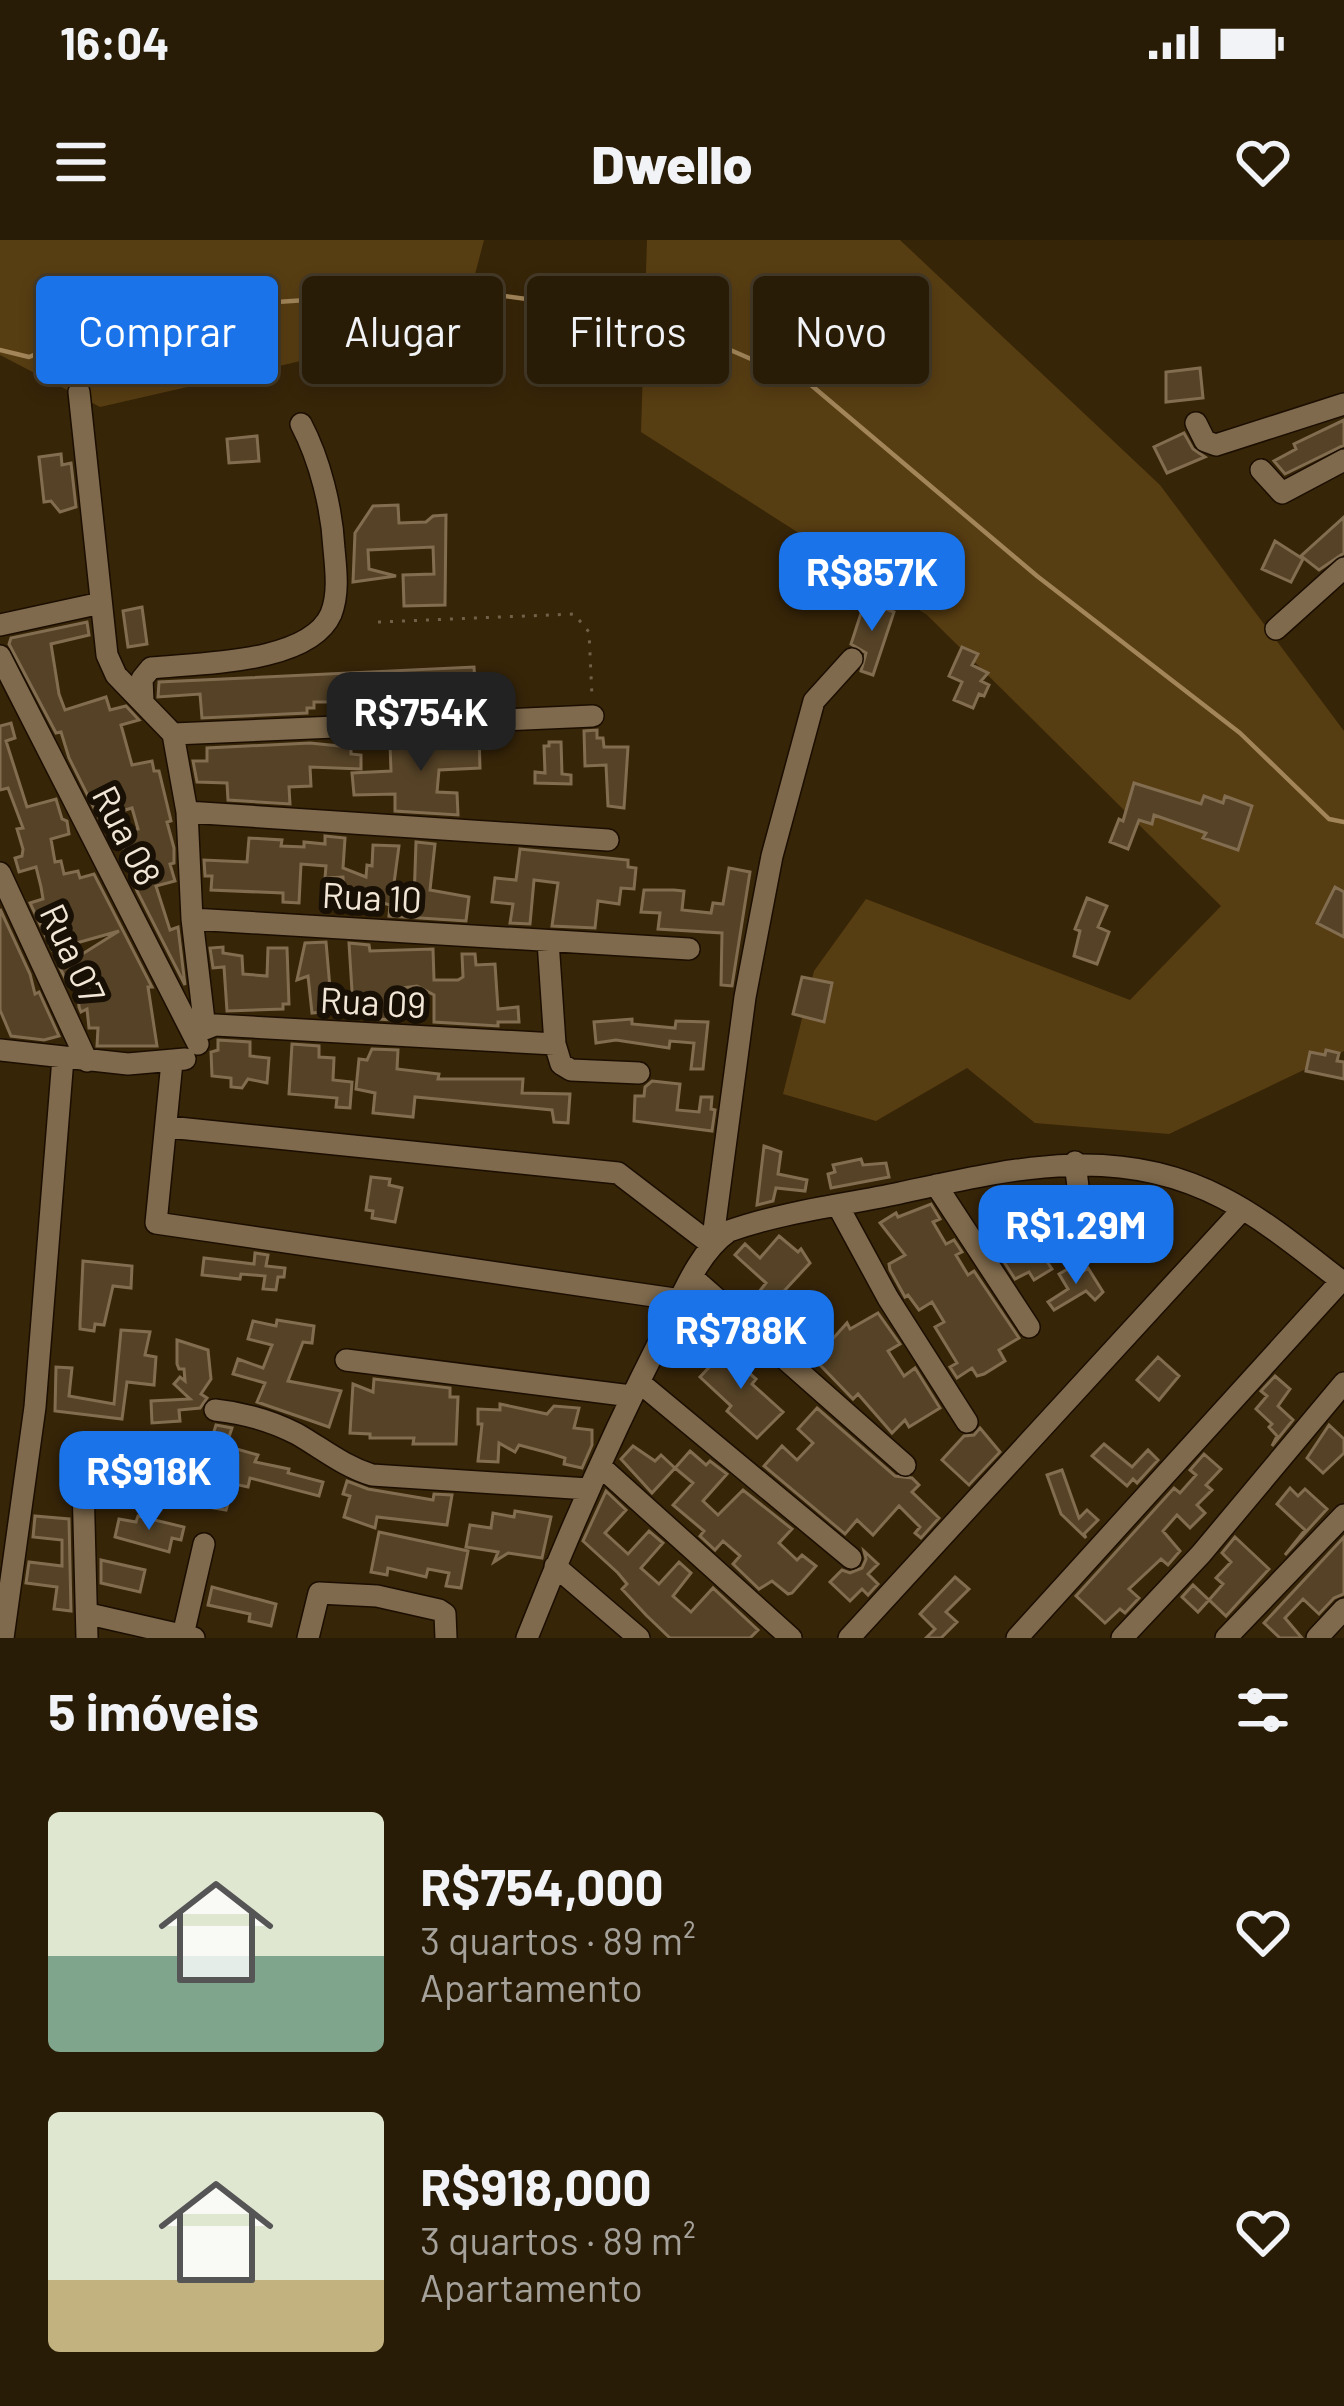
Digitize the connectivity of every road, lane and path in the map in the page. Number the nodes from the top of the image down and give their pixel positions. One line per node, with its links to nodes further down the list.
1 (79, 392): 8 (street)
2 (1344, 404): 3 (street)
3 (1196, 423)
4 (302, 424): 14 (street)
5 (1344, 460): 6 (street)
6 (1261, 470)
7 (1344, 568): 11 (street)
8 (101, 603): 10 (street); 14 (street)
9 (377, 622): 15 (path)
10 (0, 625)
11 (1276, 629)
12 (0, 656): 23 (street, Rua 08)
13 (852, 659): 36 (street)
14 (142, 701): 16 (street)
15 (593, 716): 16 (street)
16 (172, 734): 17 (street)
17 (187, 812): 18 (street); 20 (street)
18 (608, 840)
19 (0, 873): 27 (street, Rua 07)
20 (192, 919): 21 (street, Rua 10); 23 (street)
21 (548, 940): 22 (street, Rua 10); 24 (street)
22 (689, 949)
23 (201, 1037): 24 (street, Rua 09); 28 (street)
24 (555, 1044): 29 (street)
25 (1, 1048): 26 (street)
26 (63, 1058): 27 (street); 58 (street)
27 (87, 1061): 28 (street)
28 (172, 1062): 30 (street)
29 (640, 1073)
30 (168, 1126): 36 (street); 39 (street)
31 (1075, 1162): 32 (street); 34 (street); 35 (street)
32 (936, 1185): 33 (street); 40 (street)
33 (838, 1206): 36 (street); 45 (street)
34 (1242, 1210): 38 (street); 65 (street)
35 (1084, 1237)
36 (712, 1244): 37 (street)
37 (692, 1277): 39 (street); 46 (street)
38 (1343, 1282): 66 (street)
39 (681, 1300): 43 (street)
40 (1029, 1327)
41 (346, 1360): 43 (street)
42 (1344, 1383): 67 (street)
43 (635, 1389): 47 (street); 52 (street)
44 (215, 1410): 49 (street)
45 (967, 1421)
46 (905, 1465)
47 (600, 1466): 49 (street); 64 (street)
48 (83, 1483): 55 (street)
49 (589, 1490): 53 (street)
50 (1344, 1515): 56 (street)
51 (204, 1544): 57 (street)
52 (851, 1558)
53 (555, 1566): 62 (street); 63 (street)
54 (1344, 1609): 68 (street)
55 (89, 1614): 57 (street); 59 (street)
56 (1242, 1632)
57 (188, 1637)
58 (3, 1638)
59 (88, 1638)
60 (308, 1638): 61 (street)
61 (446, 1638)
62 (527, 1638)
63 (639, 1638)
64 (791, 1638)
65 (849, 1638)
66 (1017, 1638)
67 (1122, 1638)
68 (1317, 1638)

